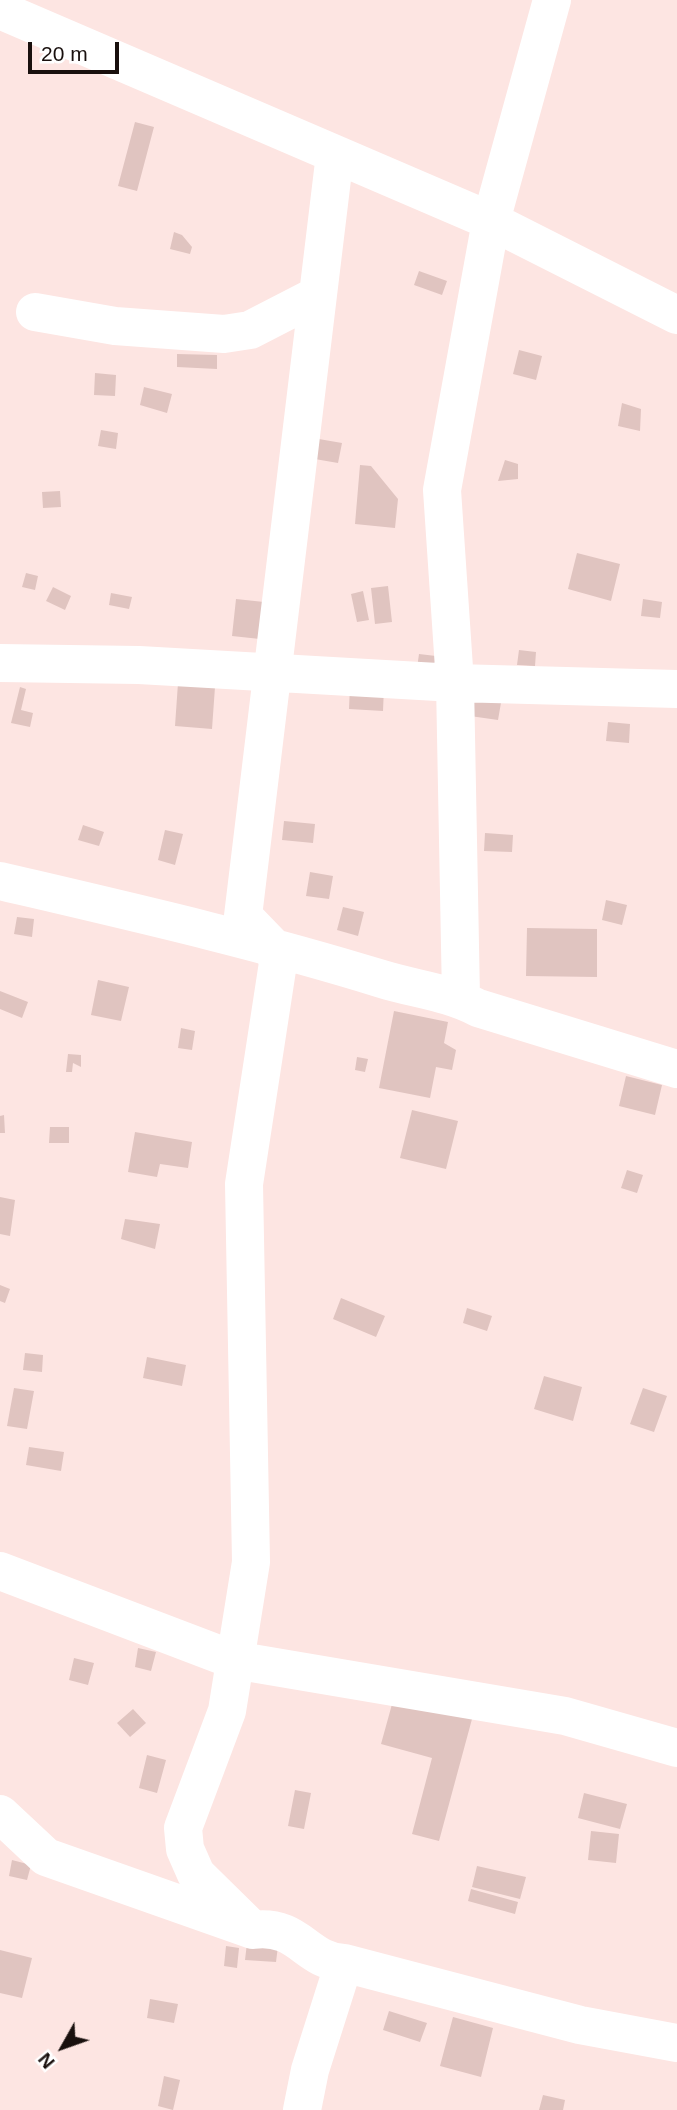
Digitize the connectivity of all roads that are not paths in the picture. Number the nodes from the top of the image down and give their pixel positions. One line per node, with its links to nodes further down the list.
1 (552, 0): 4 (street)
2 (0, 10): 3 (street)
3 (335, 154): 4 (street); 5 (street)
4 (491, 221): 7 (street); 10 (street)
5 (318, 295): 6 (street); 9 (street)
6 (35, 312)
7 (677, 314)
8 (0, 663): 9 (street)
9 (273, 673): 10 (street); 13 (street)
10 (455, 683): 11 (street); 14 (street)
11 (677, 690)
12 (0, 881): 13 (street)
13 (273, 947): 14 (street); 17 (street)
14 (461, 998): 15 (street)
15 (677, 1069)
16 (0, 1571): 17 (street)
17 (234, 1660): 18 (street); 20 (street)
18 (677, 1748)
19 (0, 1814): 20 (street)
20 (253, 1930): 21 (street)
21 (344, 1963): 22 (street); 23 (street)
22 (677, 2043)
23 (302, 2110)

